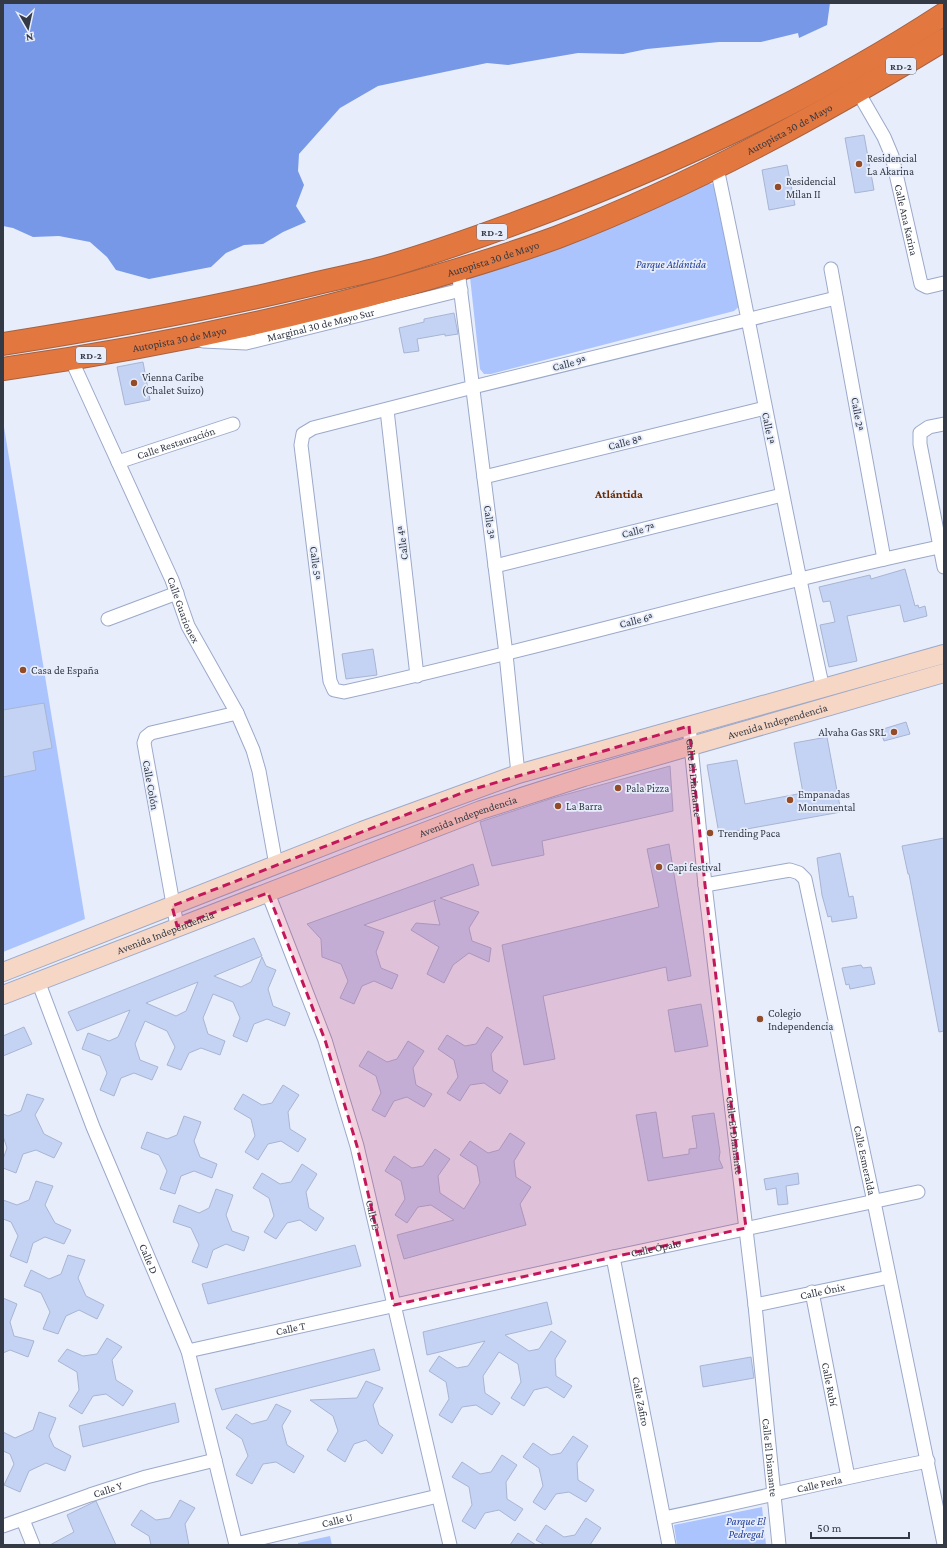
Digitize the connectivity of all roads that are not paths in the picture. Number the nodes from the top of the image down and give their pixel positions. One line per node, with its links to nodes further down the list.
1 (944, 14): 10 (highway, Autopista 30 de Mayo / RD-2)
2 (944, 40): 3 (highway, Autopista 30 de Mayo / RD-2)
3 (858, 92): 4 (highway, Autopista 30 de Mayo / RD-2); 7 (street, Calle Ana Karina)
4 (717, 168): 6 (highway, Autopista 30 de Mayo / RD-2); 9 (street, Calle 1ª)
5 (831, 269): 8 (street, Calle 2ª)
6 (459, 280): 11 (highway, Autopista 30 de Mayo / RD-2); 13 (street, Calle 3ª)
7 (944, 283)
8 (836, 298): 9 (street, Calle 9ª); 23 (street, Calle 2ª)
9 (749, 320): 13 (street, Calle 9ª); 14 (street, Calle 1ª)
10 (3, 344)
11 (71, 359): 12 (highway, Autopista 30 de Mayo / RD-2); 19 (street, Calle Guarionex)
12 (3, 369)
13 (473, 387): 15 (street, Calle 9ª); 20 (street, Calle 3ª)
14 (765, 408): 20 (street, Calle 8ª); 21 (street, Calle 1ª)
15 (387, 410): 18 (street, Calle 9ª); 32 (street, Calle 4ª)
16 (233, 424): 19 (street, Calle Restauración)
17 (944, 424): 22 (street)
18 (303, 434): 34 (street, Calle 5ª)
19 (118, 462): 27 (street, Calle Guarionex)
20 (484, 477): 24 (street, Calle 3ª)
21 (782, 495): 24 (street, Calle 7ª); 26 (street, Calle 1ª)
22 (939, 547): 23 (street, Calle 6ª); 25 (street)
23 (884, 559): 26 (street, Calle 6ª)
24 (495, 566): 29 (street, Calle 3ª)
25 (944, 567)
26 (799, 578): 29 (street, Calle 6ª); 33 (street, Calle 1ª)
27 (177, 593): 28 (street); 35 (street, Calle Guarionex)
28 (108, 619)
29 (506, 654): 32 (street, Calle 6ª); 38 (street, Calle 3ª)
30 (944, 654): 33 (main road, Avenida Independencia)
31 (944, 673): 37 (main road, Avenida Independencia)
32 (418, 676): 34 (street, Calle 6ª)
33 (823, 689): 36 (main road, Avenida Independencia)
34 (334, 690)
35 (238, 713): 39 (street, Calle Guarionex); 42 (street, Calle Colón)
36 (689, 726): 37 (street, Calle El Diamante); 38 (main road, Avenida Independencia)
37 (692, 746): 40 (street, Calle El Diamante); 41 (main road, Avenida Independencia)
38 (518, 774): 39 (main road, Avenida Independencia)
39 (276, 865): 42 (main road, Avenida Independencia)
40 (705, 885): 48 (street, Calle Esmeralda); 49 (street, Calle El Diamante)
41 (268, 893): 43 (main road, Avenida Independencia); 53 (street, Calle E)
42 (172, 906): 43 (street, Calle Colón); 44 (main road, Avenida Independencia)
43 (177, 926): 45 (main road, Avenida Independencia)
44 (3, 972)
45 (38, 981): 46 (main road, Avenida Independencia); 55 (street, Calle D)
46 (3, 995)
47 (918, 1192): 48 (street, Calle Ópalo)
48 (874, 1202): 49 (street, Calle Ópalo); 51 (street, Calle Esmeralda)
49 (746, 1228): 50 (street, Calle Ópalo); 54 (street, Calle El Diamante)
50 (613, 1257): 53 (street, Calle Ópalo); 61 (street, Calle Zafiro)
51 (889, 1277): 52 (street, Calle Ónix); 57 (street, Calle Esmeralda)
52 (812, 1292): 54 (street, Calle Ónix); 58 (street, Calle Rubí)
53 (394, 1305): 55 (street, Calle T); 60 (street, Calle E)
54 (755, 1305): 59 (street, Calle El Diamante)
55 (188, 1351): 56 (street, Calle D)
56 (215, 1460): 62 (street, Calle Y); 64 (street, Calle D)
57 (928, 1461): 58 (street, Calle Perla); 65 (street, Calle Esmeralda)
58 (848, 1477): 59 (street, Calle Perla)
59 (774, 1495): 61 (street, Calle Perla); 69 (street, Calle El Diamante)
60 (438, 1496): 64 (street, Calle U); 67 (street, Calle E)
61 (664, 1518): 68 (street, Calle Zafiro)
62 (23, 1520): 63 (street, Calle Y); 66 (street)
63 (3, 1526)
64 (236, 1544)
65 (944, 1544)
66 (33, 1545)
67 (450, 1545)
68 (669, 1545)
69 (779, 1545)

